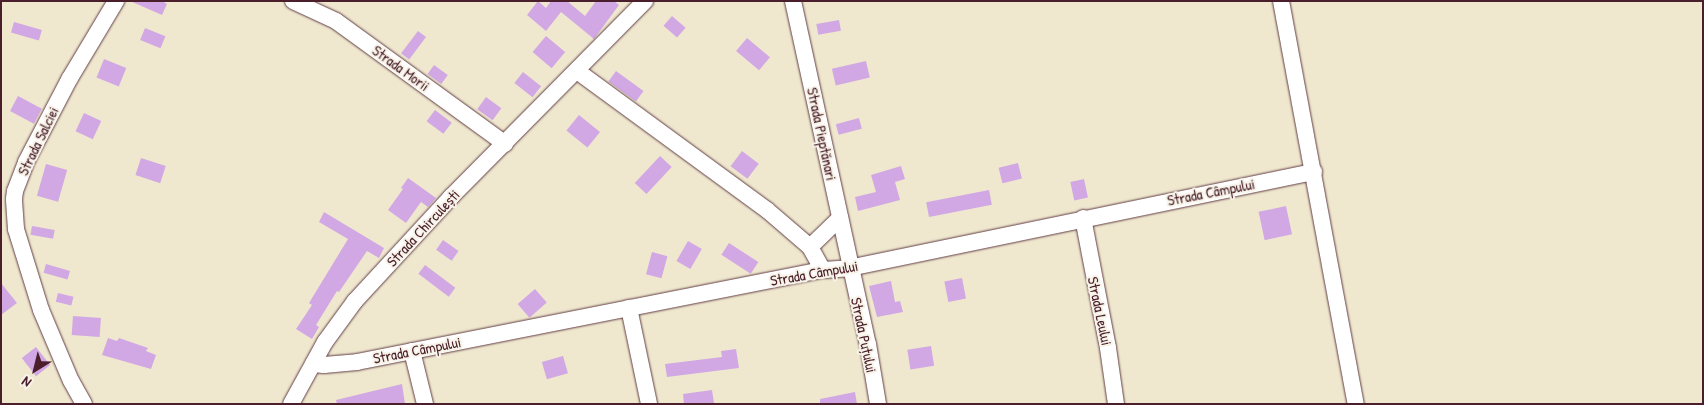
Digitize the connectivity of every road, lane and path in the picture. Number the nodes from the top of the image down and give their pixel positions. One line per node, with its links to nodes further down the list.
1 (116, 1): 17 (street, Strada Salciei)
2 (292, 1): 7 (street, Strada Morii)
3 (645, 1): 6 (street, Strada Chirculești)
4 (793, 1): 9 (street, Strada Pieptănari)
5 (1281, 1): 8 (street)
6 (577, 71): 7 (street, Strada Chirculești); 11 (street)
7 (505, 144): 16 (street, Strada Chirculești)
8 (1314, 172): 10 (street, Strada Câmpului); 23 (street)
9 (840, 218): 11 (street); 12 (street, Strada Pieptănari)
10 (1082, 218): 12 (street, Strada Câmpului); 22 (street, Strada Leului)
11 (810, 247): 13 (street)
12 (849, 268): 13 (street, Strada Câmpului); 21 (street, Strada Puțului)
13 (823, 270): 14 (street, Strada Câmpului)
14 (629, 308): 15 (street, Strada Câmpului); 20 (street)
15 (412, 351): 16 (street, Strada Câmpului); 19 (street)
16 (313, 364): 18 (street, Strada Chirculești)
17 (84, 404)
18 (291, 404)
19 (425, 404)
20 (649, 404)
21 (878, 404)
22 (1116, 404)
23 (1356, 404)

